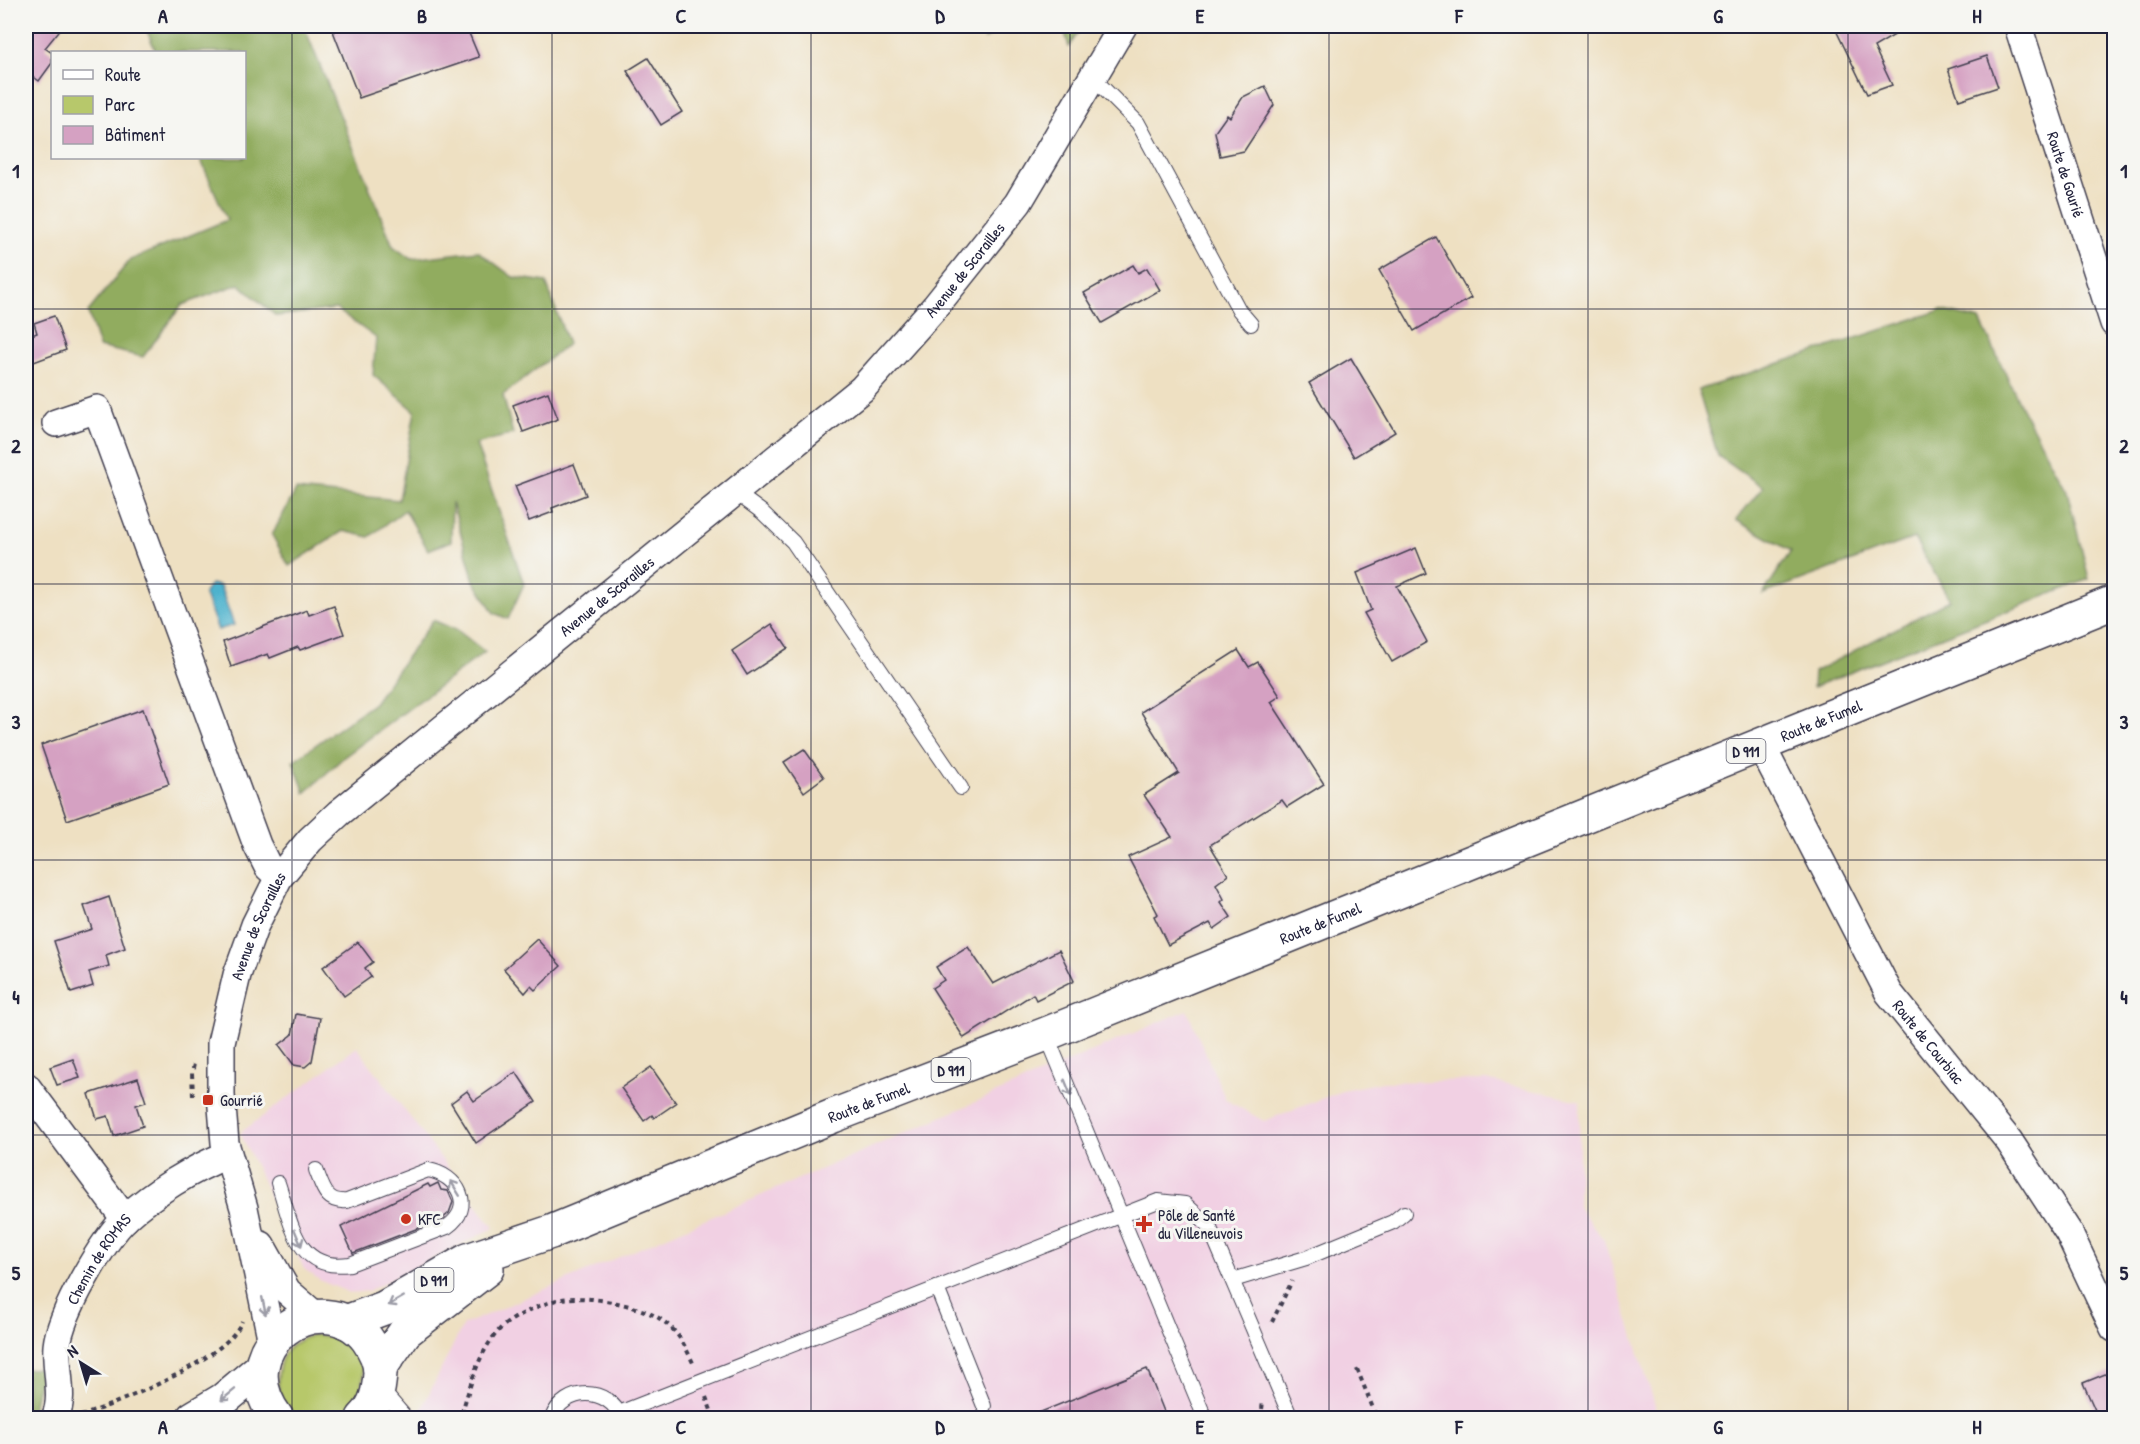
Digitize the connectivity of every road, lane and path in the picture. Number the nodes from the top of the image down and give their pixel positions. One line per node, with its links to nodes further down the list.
1 (1123, 26): 3 (street, Avenue de Scorailles)
2 (2018, 26): 4 (street, Route de Gourié)
3 (1092, 77): 5 (lane); 7 (street, Avenue de Scorailles)
4 (2115, 323)
5 (1251, 324)
6 (56, 423): 11 (street)
7 (735, 492): 10 (lane); 11 (street, Avenue de Scorailles)
8 (2115, 602): 9 (main road, Route de Fumel / D 911)
9 (1761, 745): 12 (main road, Route de Fumel / D 911); 28 (street, Route de Courbiac)
10 (961, 788)
11 (279, 877): 16 (street, Avenue de Scorailles)
12 (1046, 1034): 21 (lane, one-way to 21); 23 (main road, Route de Fumel / D 911)
13 (195, 1062): 15 (path)
14 (26, 1086): 22 (street)
15 (195, 1108)
16 (227, 1155): 19 (street, Avenue de Scorailles); 22 (street, Chemin de ROMAS)
17 (316, 1170): 18 (lane, one-way to 17)
18 (278, 1183)
19 (244, 1208): 27 (street, Avenue de Scorailles); 29 (street, Avenue de Scorailles, one-way to 29)
20 (1404, 1213): 24 (lane)
21 (1120, 1215): 24 (lane); 25 (lane); 44 (lane)
22 (125, 1219): 35 (street, Chemin de ROMAS)
23 (525, 1240): 27 (main road, Route de Fumel / D 911, one-way to 27); 31 (main road, Route de Fumel / D 911)
24 (1233, 1280): 45 (lane)
25 (937, 1288): 32 (lane); 33 (lane)
26 (244, 1316): 36 (path)
27 (331, 1320): 29 (main road, Route de Fumel); 31 (main road)
28 (2115, 1328)
29 (266, 1355): 37 (main road, Route de Fumel, one-way to 37); 38 (main road)
30 (1357, 1369): 46 (path)
31 (380, 1378): 39 (main road, Route de Fumel); 40 (lane)
32 (700, 1381): 34 (lane); 41 (path); 43 (path)
33 (984, 1406)
34 (620, 1416): 42 (lane)
35 (55, 1419)
36 (75, 1419)
37 (193, 1419)
38 (277, 1419)
39 (363, 1419)
40 (406, 1419)
41 (455, 1419)
42 (552, 1419)
43 (714, 1419)
44 (1205, 1419)
45 (1291, 1419)
46 (1377, 1419)

